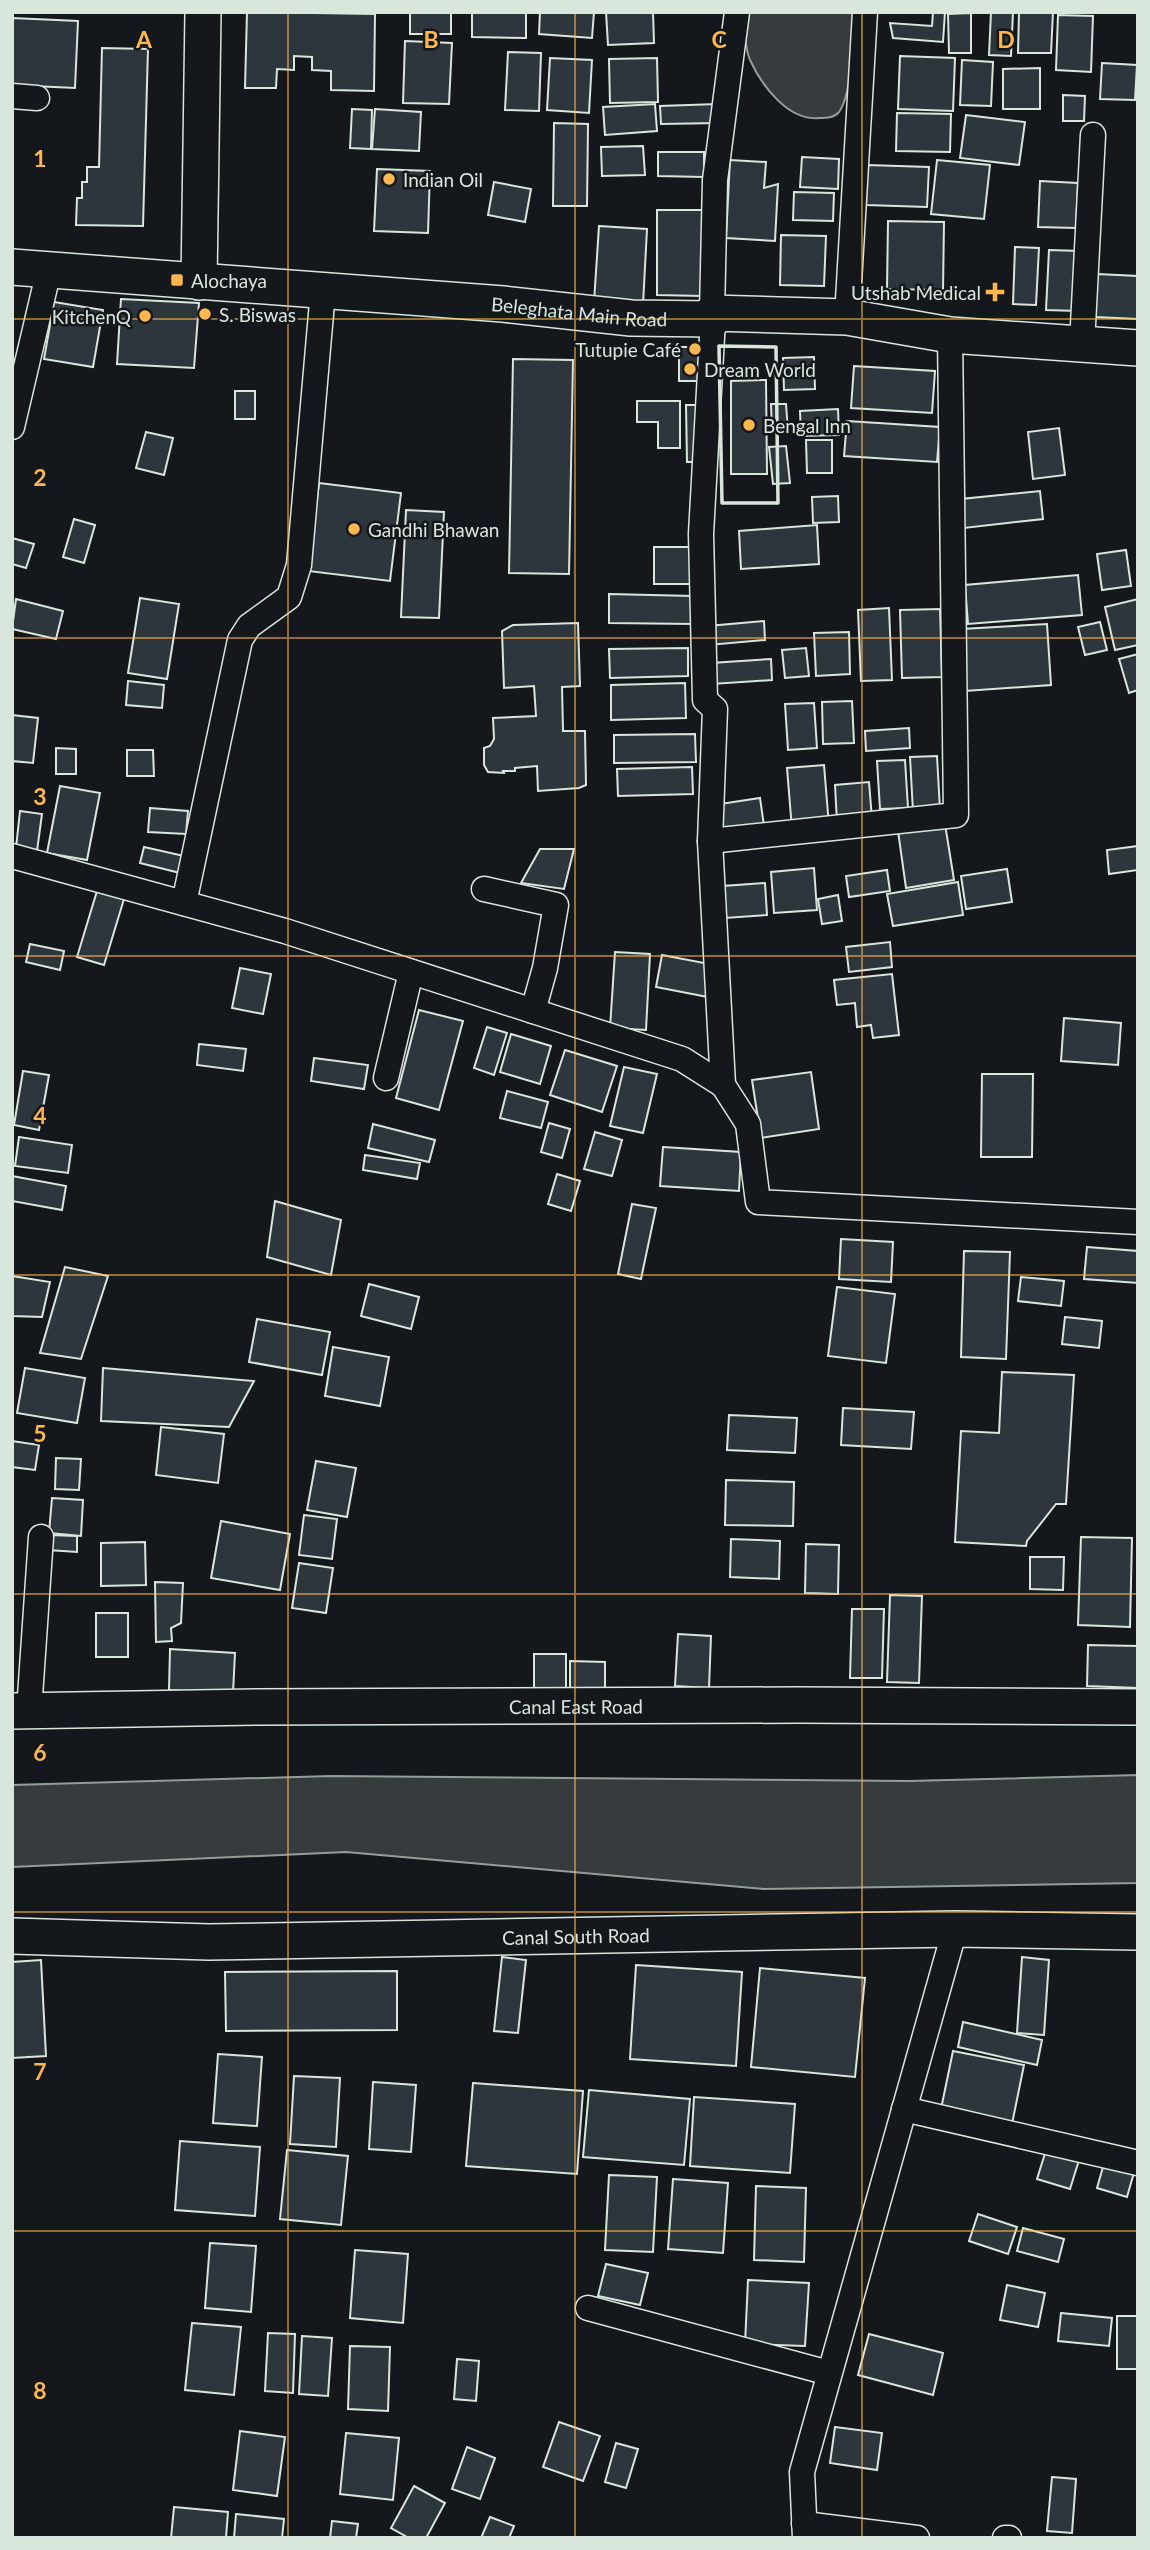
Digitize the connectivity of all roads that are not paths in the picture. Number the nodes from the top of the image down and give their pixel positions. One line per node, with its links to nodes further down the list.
1 (203, 12): 7 (main road)
2 (737, 12): 9 (street)
3 (865, 12): 10 (street)
4 (1093, 135): 12 (street)
5 (12, 267): 6 (main road, Beleghata Main Road)
6 (49, 270): 7 (main road, Beleghata Main Road); 14 (street)
7 (200, 282): 8 (main road, Beleghata Main Road)
8 (323, 291): 9 (main road, Beleghata Main Road); 18 (street)
9 (712, 316): 10 (main road, Beleghata Main Road); 15 (street)
10 (847, 317): 11 (main road, Beleghata Main Road)
11 (950, 335): 12 (main road, Beleghata Main Road); 15 (street)
12 (1082, 344): 13 (main road, Beleghata Main Road)
13 (1138, 348)
14 (12, 427)
15 (709, 841): 22 (street)
16 (12, 856): 18 (street)
17 (484, 889): 20 (street)
18 (184, 903): 19 (street)
19 (411, 972): 20 (street); 21 (street)
20 (533, 1011): 22 (street)
21 (386, 1078)
22 (723, 1085): 23 (street)
23 (1138, 1222)
24 (41, 1537): 26 (street)
25 (1138, 1707): 26 (main road, Canal East Road)
26 (21, 1711)
27 (955, 1929): 28 (main road, Canal South Road); 29 (main road, Canal South Road); 30 (street)
28 (1138, 1932)
29 (12, 1936)
30 (904, 2109): 31 (street); 33 (street)
31 (1138, 2163)
32 (588, 2308): 33 (street)
33 (829, 2373): 34 (street)
34 (805, 2531): 35 (street)
35 (917, 2538)

